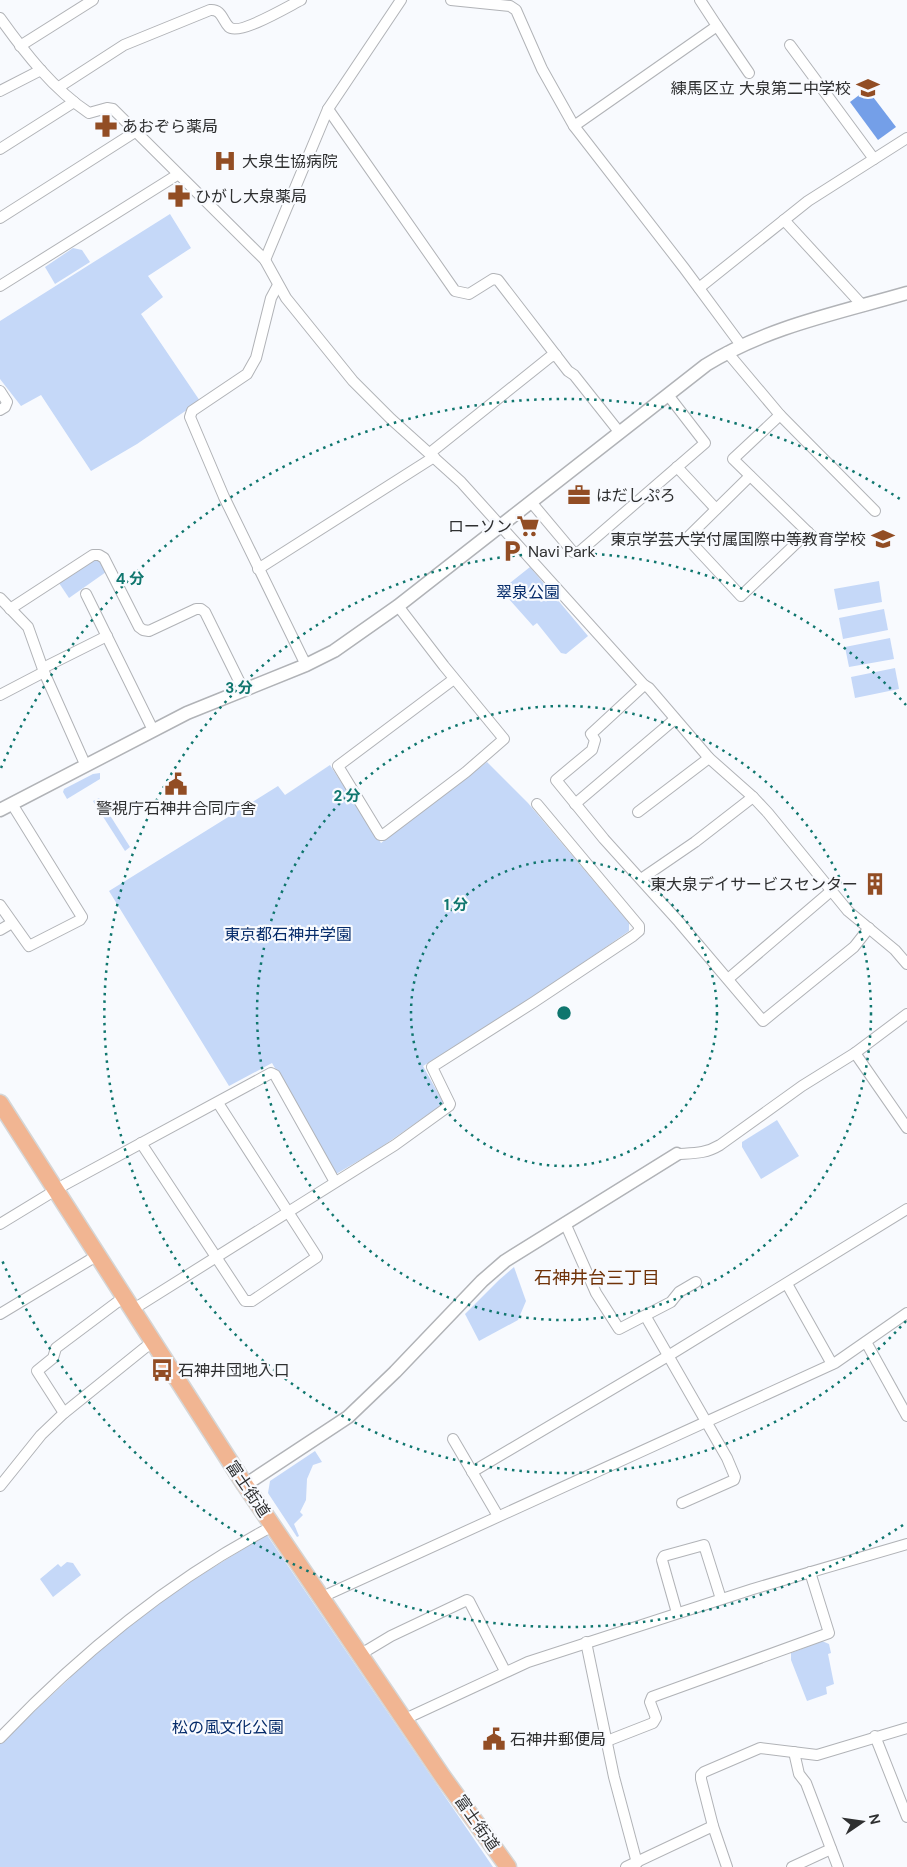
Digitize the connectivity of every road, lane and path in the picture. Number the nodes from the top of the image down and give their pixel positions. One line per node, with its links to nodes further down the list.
1 (93, 0): 8 (street)
2 (301, 0): 12 (street)
3 (401, 0): 15 (street)
4 (451, 0): 16 (street)
5 (700, 0): 7 (street)
6 (0, 18): 8 (street)
7 (717, 26): 11 (street); 16 (street)
8 (20, 46): 10 (street)
9 (790, 46): 20 (street)
10 (40, 70): 12 (street); 13 (street)
11 (749, 73)
12 (59, 87): 14 (street)
13 (0, 92)
14 (74, 102): 17 (street); 19 (street)
15 (328, 109): 24 (street); 32 (street)
16 (574, 126): 27 (street)
17 (135, 132): 21 (street); 22 (street)
18 (907, 138): 20 (street)
19 (0, 149)
20 (874, 159): 23 (street)
21 (177, 174): 24 (street); 25 (street)
22 (0, 218)
23 (784, 220): 27 (street); 29 (street)
24 (265, 260): 26 (street)
25 (0, 286)
26 (278, 286): 38 (street); 47 (street)
27 (699, 288): 30 (street)
28 (907, 293): 29 (street)
29 (863, 306): 30 (street)
30 (741, 345): 31 (street)
31 (727, 352): 34 (street); 36 (street)
32 (556, 355): 37 (street); 38 (street)
33 (0, 391): 35 (street)
34 (668, 395): 37 (street); 39 (street)
35 (0, 410)
36 (780, 415): 40 (street); 43 (street)
37 (620, 433): 41 (street)
38 (432, 455): 44 (street); 47 (street)
39 (677, 467): 41 (street); 42 (street)
40 (750, 476): 42 (street); 45 (street)
41 (531, 502): 44 (street)
42 (716, 509): 45 (street)
43 (875, 510)
44 (501, 527): 50 (street); 56 (street)
45 (808, 532): 46 (street)
46 (816, 541)
47 (258, 569): 53 (street)
48 (86, 594): 52 (street)
49 (0, 598): 51 (street)
50 (398, 606): 53 (street); 55 (street)
51 (10, 609): 54 (street); 57 (street)
52 (107, 636): 54 (street); 60 (street)
53 (306, 665): 57 (street)
54 (44, 670): 58 (street); 62 (street)
55 (454, 679): 55 (street)
56 (644, 685): 59 (street); 66 (street)
57 (243, 689): 60 (street)
58 (0, 695)
59 (675, 719): 61 (street); 66 (street)
60 (153, 730): 62 (street)
61 (708, 758): 63 (street); 68 (street)
62 (85, 764): 64 (street)
63 (752, 797): 69 (street); 70 (street)
64 (12, 804): 67 (street); 72 (street)
65 (537, 804): 84 (street)
66 (575, 804): 69 (street)
67 (0, 810)
68 (638, 812)
69 (641, 879): 76 (street)
70 (831, 891): 73 (street); 76 (street)
71 (0, 904): 72 (street)
72 (12, 924): 74 (street)
73 (869, 928): 75 (street); 76 (street)
74 (0, 930)
75 (907, 964)
76 (728, 979)
77 (907, 1014): 78 (street)
78 (855, 1053): 81 (street); 83 (street)
79 (218, 1103): 82 (street); 84 (street); 87 (street)
80 (0, 1104): 85 (main road, 富士街道)
81 (907, 1128)
82 (141, 1143): 85 (street); 91 (street)
83 (677, 1154): 88 (street)
84 (335, 1182): 87 (street)
85 (56, 1190): 89 (street); 90 (main road, 富士街道)
86 (907, 1210): 93 (street)
87 (288, 1212): 91 (street); 91 (street)
88 (566, 1223): 97 (street); 108 (street)
89 (0, 1224)
90 (98, 1255): 94 (main road, 富士街道); 95 (street)
91 (216, 1258): 94 (street)
92 (696, 1282): 97 (street)
93 (787, 1284): 100 (street); 101 (street)
94 (128, 1303): 98 (main road, 富士街道); 103 (street)
95 (0, 1314)
96 (907, 1314): 99 (street)
97 (646, 1317): 100 (street)
98 (152, 1342): 103 (street); 108 (main road, 富士街道)
99 (866, 1342): 101 (street); 102 (street)
100 (668, 1356): 105 (street); 107 (street)
101 (832, 1364): 105 (street)
102 (904, 1404): 104 (street)
103 (64, 1413): 109 (street)
104 (907, 1416)
105 (706, 1422): 110 (street); 111 (street)
106 (453, 1439): 107 (street)
107 (472, 1472): 111 (street)
108 (245, 1485): 112 (main road, 富士街道)
109 (0, 1486)
110 (682, 1503)
111 (498, 1516): 115 (street)
112 (273, 1526): 115 (main road, 富士街道); 124 (street)
113 (907, 1544): 114 (street)
114 (810, 1572): 116 (street); 125 (street)
115 (322, 1597): 119 (main road, 富士街道)
116 (721, 1599): 117 (street); 117 (street)
117 (677, 1613): 118 (street)
118 (586, 1642): 120 (street); 125 (street)
119 (361, 1654): 120 (street); 121 (main road, 富士街道)
120 (505, 1672): 121 (street)
121 (405, 1719): 131 (main road, 富士街道)
122 (907, 1728): 123 (street)
123 (875, 1736): 126 (street); 127 (street)
124 (0, 1738)
125 (607, 1741): 130 (street)
126 (794, 1752): 128 (street); 129 (street)
127 (907, 1817)
128 (713, 1826): 130 (street); 133 (street)
129 (831, 1849): 134 (street); 135 (street)
130 (637, 1863): 132 (street)
131 (508, 1867)
132 (626, 1867)
133 (727, 1867)
134 (793, 1867)
135 (838, 1867)

